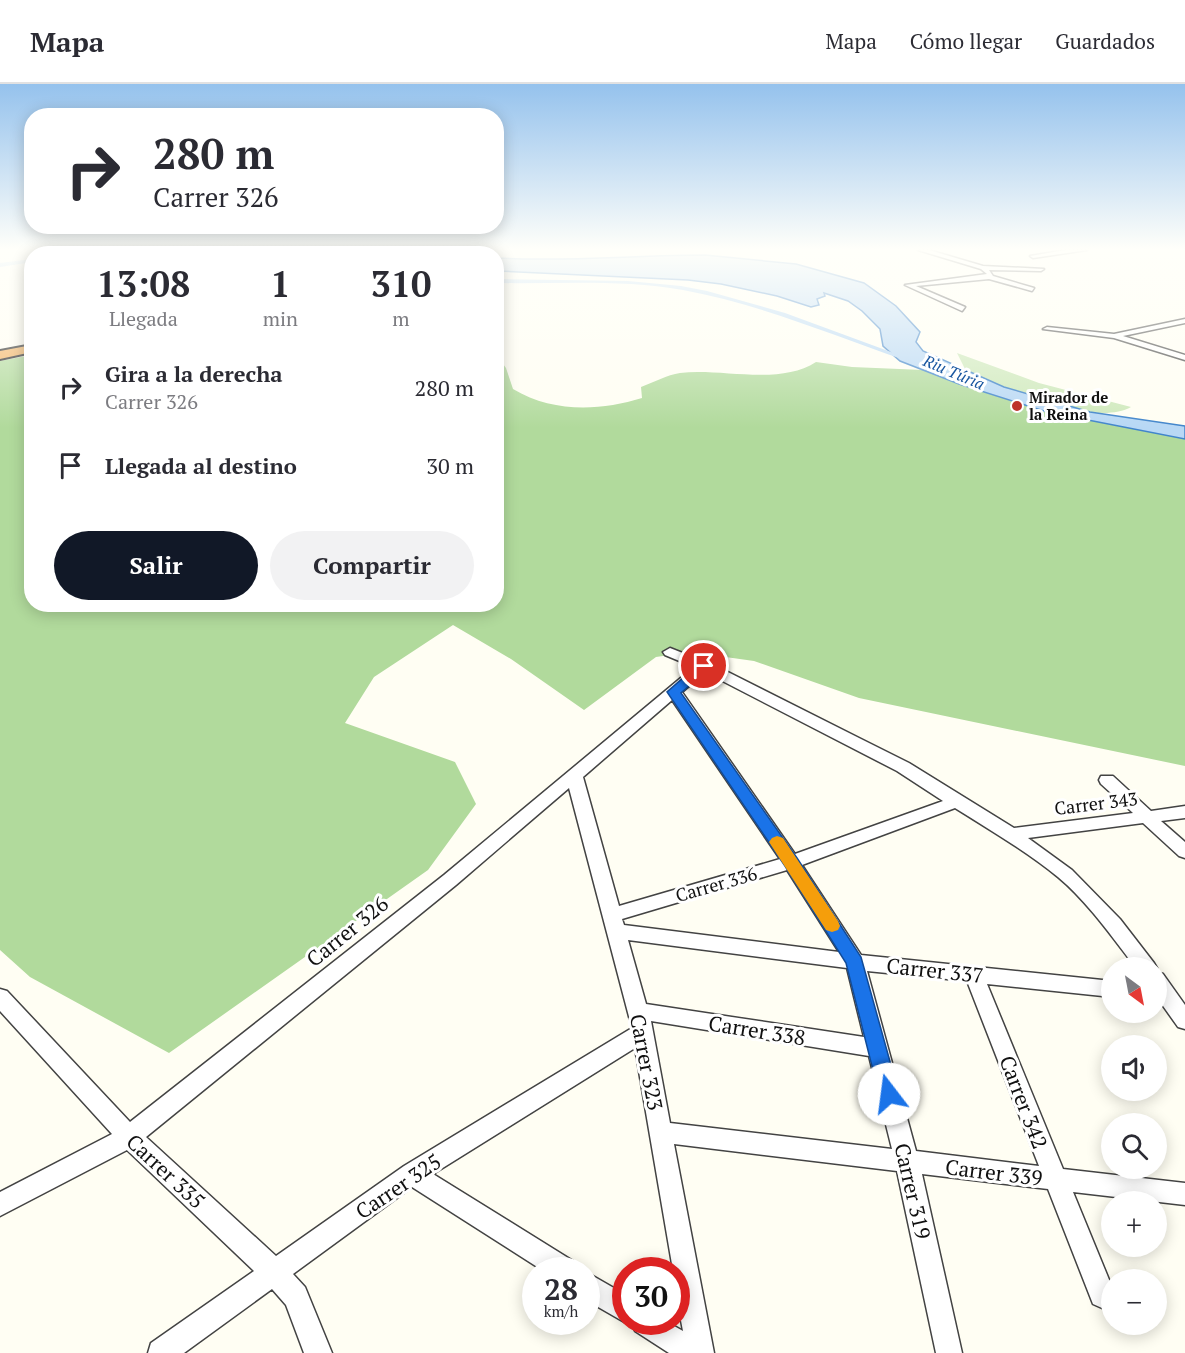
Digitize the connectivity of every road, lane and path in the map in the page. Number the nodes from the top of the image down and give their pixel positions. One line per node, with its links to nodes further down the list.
1 (1185, 321): 3 (street)
2 (1047, 329): 3 (street)
3 (1115, 336): 8 (street)
4 (24, 347): 6 (highway)
5 (24, 348): 7 (highway)
6 (0, 350)
7 (0, 355)
8 (1185, 358)
9 (670, 652): 10 (street)
10 (704, 666): 11 (street, Carrer 326); 14 (street)
11 (674, 692): 12 (street, Carrer 326); 19 (street, Carrer 319)
12 (574, 775): 20 (street, Carrer 323); 31 (street, Carrer 326)
13 (1107, 780): 16 (street)
14 (956, 802): 17 (street); 19 (street, Carrer 336)
15 (1185, 812): 16 (street, Carrer 343)
16 (1146, 816): 17 (street, Carrer 343); 18 (street)
17 (1011, 834): 21 (street)
18 (1185, 852)
19 (791, 862): 20 (street, Carrer 336); 22 (street, Carrer 319)
20 (614, 923): 22 (street, Carrer 337); 28 (street, Carrer 323)
21 (1138, 957)
22 (855, 962): 23 (street, Carrer 337); 29 (street, Carrer 319)
23 (974, 975): 24 (street, Carrer 337); 34 (street, Carrer 342)
24 (1101, 988)
25 (1167, 993): 27 (street)
26 (2, 1001): 31 (street, Carrer 335)
27 (1185, 1020)
28 (640, 1022): 29 (street, Carrer 338); 30 (street, Carrer 323); 33 (street, Carrer 325)
29 (877, 1048): 32 (street, Carrer 319)
30 (661, 1132): 32 (street, Carrer 339); 44 (street, Carrer 323)
31 (129, 1137): 36 (street, Carrer 326); 38 (street, Carrer 335)
32 (907, 1161): 34 (street, Carrer 339); 45 (street, Carrer 319)
33 (412, 1174): 37 (street); 38 (street, Carrer 325)
34 (1054, 1179): 35 (street, Carrer 339); 39 (street, Carrer 342)
35 (1185, 1194)
36 (0, 1205)
37 (543, 1257)
38 (275, 1273): 41 (street, Carrer 325); 42 (street, Carrer 335)
39 (1101, 1293)
40 (665, 1335): 43 (street)
41 (161, 1353)
42 (318, 1353)
43 (693, 1353)
44 (700, 1353)
45 (949, 1353)

